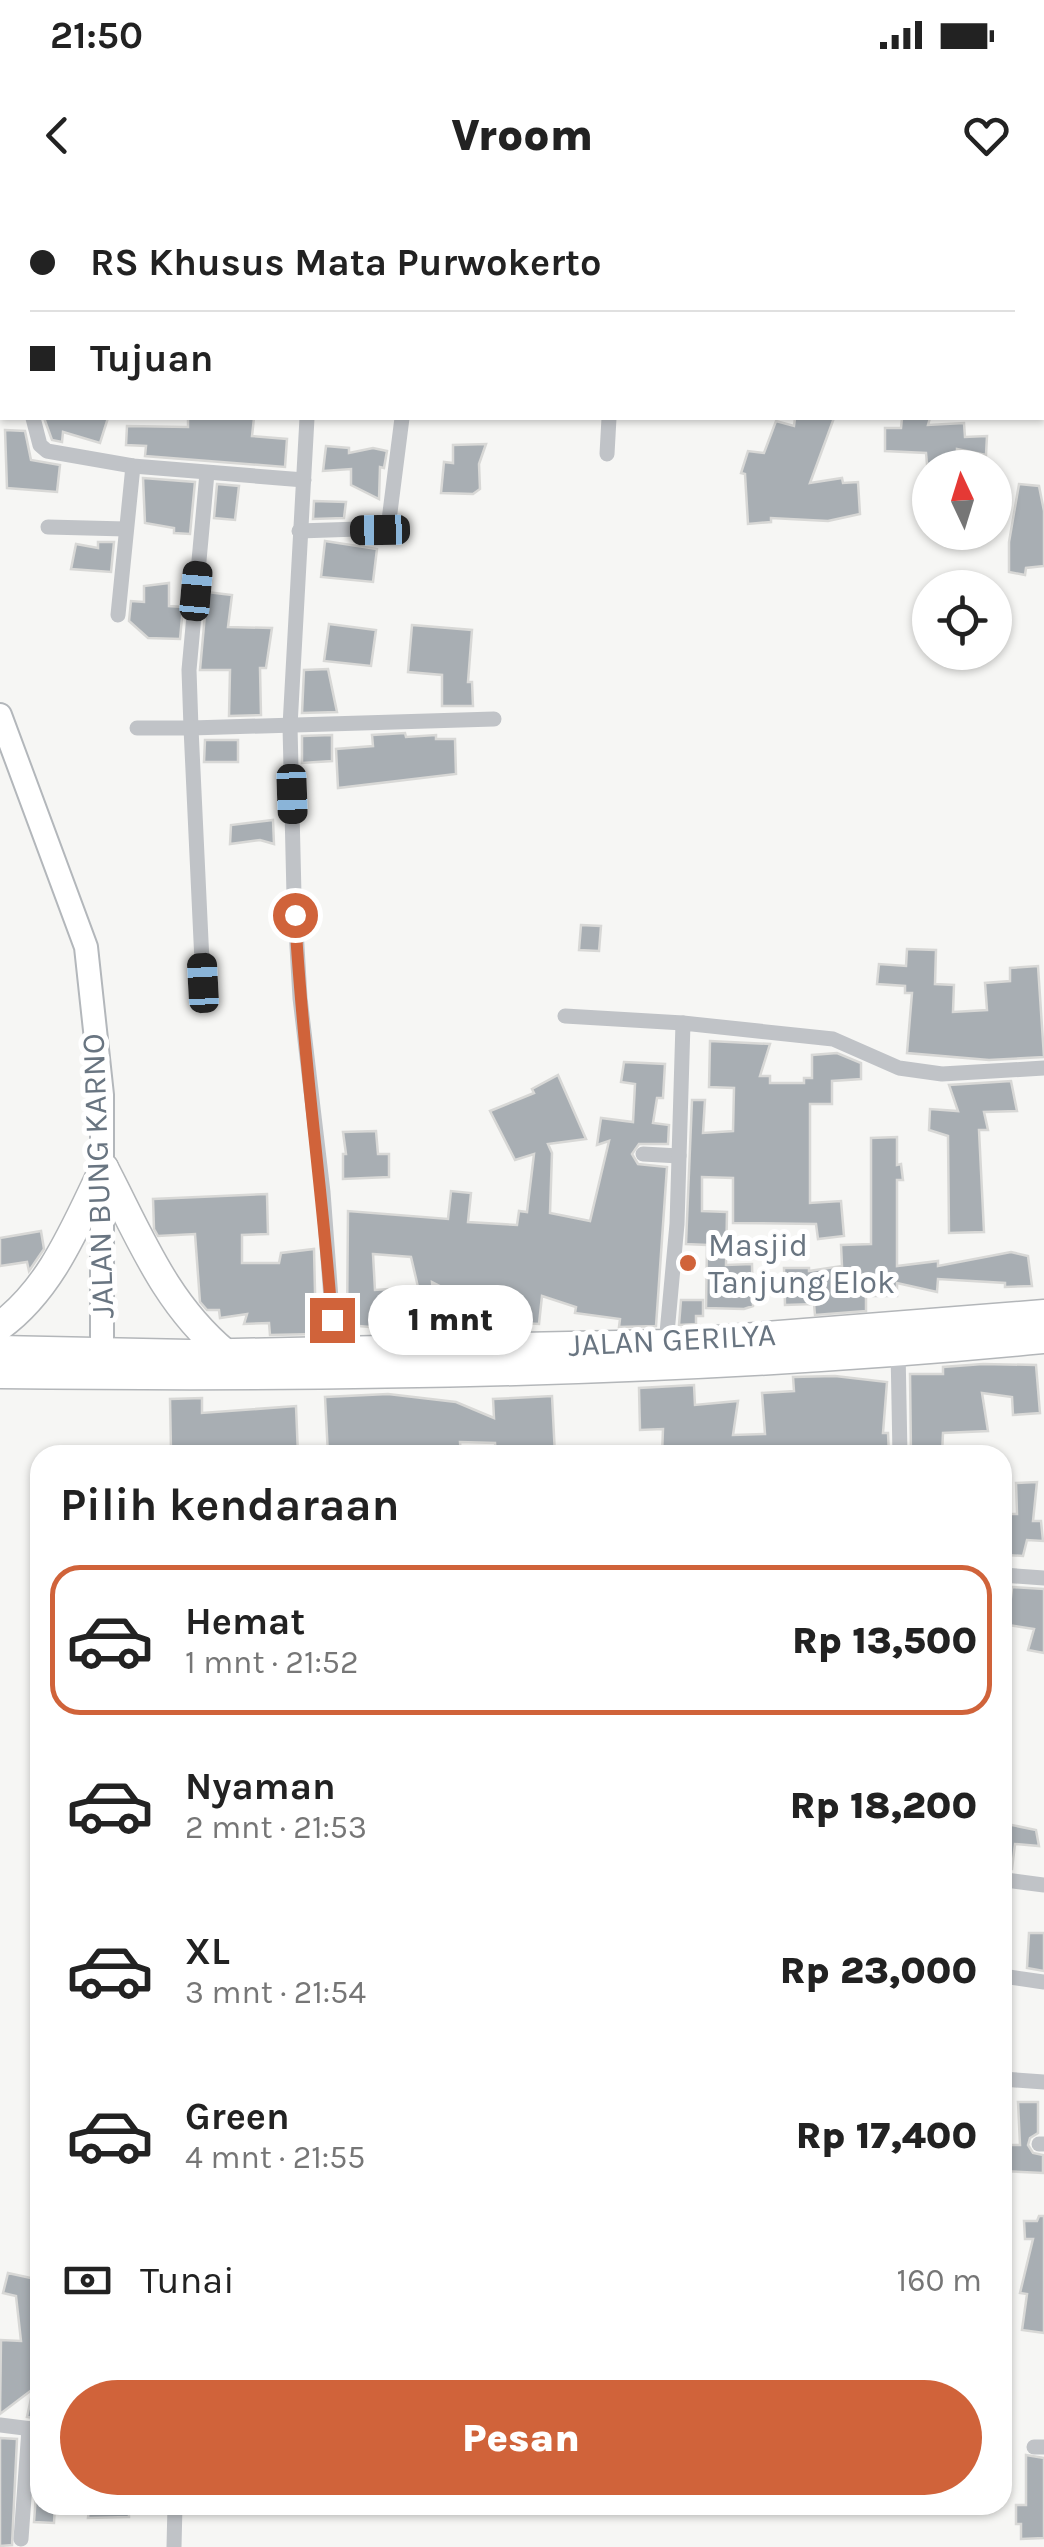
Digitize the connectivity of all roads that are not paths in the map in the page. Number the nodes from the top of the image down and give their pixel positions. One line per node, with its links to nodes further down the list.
1 (34, 420): 6 (street)
2 (307, 420): 8 (street)
3 (402, 420): 11 (street)
4 (609, 420): 5 (street)
5 (607, 454)
6 (133, 466): 7 (street); 10 (street)
7 (207, 472): 8 (street); 17 (street)
8 (304, 480): 11 (street)
9 (48, 527): 10 (street)
10 (126, 530): 12 (street)
11 (299, 531): 15 (street)
12 (118, 615)
13 (0, 715): 24 (main road, JALAN BUNG KARNO)
14 (494, 719): 15 (street)
15 (290, 726): 17 (street); 31 (street)
16 (137, 728): 17 (street)
17 (191, 728): 18 (street)
18 (203, 983)
19 (565, 1016): 20 (street)
20 (683, 1023): 21 (street); 23 (street)
21 (1044, 1068)
22 (642, 1154): 23 (street)
23 (679, 1156): 29 (street)
24 (104, 1168): 26 (highway); 32 (main road, JALAN BUNG KARNO); 33 (highway)
25 (1044, 1314): 27 (highway, JALAN GERILYA)
26 (0, 1326)
27 (897, 1339): 28 (highway, JALAN GERILYA); 29 (highway, JALAN GERILYA); 34 (highway, JALAN GERILYA); 36 (street)
28 (1044, 1339)
29 (666, 1344): 31 (highway, JALAN GERILYA)
30 (0, 1350): 32 (highway, JALAN GERILYA)
31 (335, 1352): 33 (highway, JALAN GERILYA)
32 (102, 1353): 34 (highway, JALAN GERILYA)
33 (225, 1353): 34 (highway, JALAN GERILYA)
34 (190, 1365): 35 (highway, JALAN GERILYA)
35 (0, 1374)
36 (900, 1445)
37 (1012, 1576): 38 (street)
38 (1044, 1578)
39 (1012, 1881): 40 (street)
40 (1044, 1885)
41 (1012, 1977): 42 (street)
42 (1044, 1982)
43 (1012, 2080): 44 (street)
44 (1044, 2082)
45 (0, 2424): 46 (street)
46 (30, 2429)
47 (30, 2466): 49 (street)
48 (174, 2515): 50 (street)
49 (20, 2539)
50 (174, 2547)

